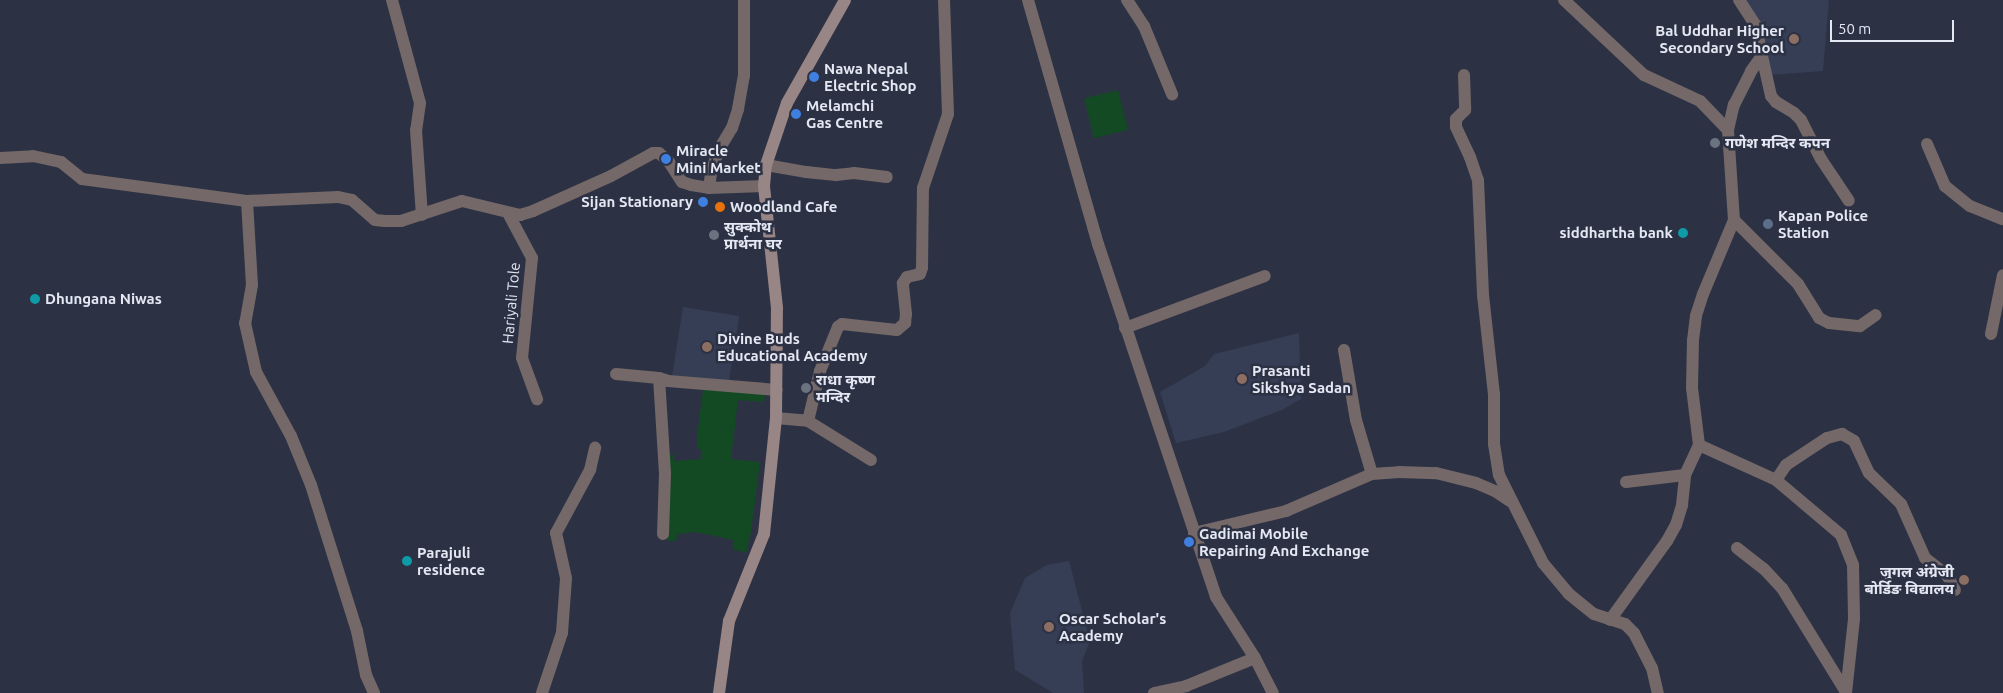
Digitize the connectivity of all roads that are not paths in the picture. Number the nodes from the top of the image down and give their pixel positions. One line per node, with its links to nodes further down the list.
1 (392, 0): 22 (street)
2 (744, 0): 18 (street)
3 (845, 0): 15 (main road)
4 (944, 0): 36 (street)
5 (1028, 0): 28 (street)
6 (1126, 0): 11 (street)
7 (1564, 0): 12 (street)
8 (1739, 0): 9 (street)
9 (1762, 56): 12 (street); 20 (street)
10 (1464, 75): 44 (street)
11 (1172, 94)
12 (1728, 130): 24 (street)
13 (1927, 144): 23 (street)
14 (0, 158): 19 (street)
15 (766, 165): 16 (street); 17 (main road)
16 (887, 177)
17 (764, 186): 18 (street); 33 (main road)
18 (709, 188): 21 (street)
19 (247, 201): 22 (street); 52 (street)
20 (1849, 201)
21 (508, 213): 22 (street); 34 (street, Hariyali Tole)
22 (422, 215)
23 (2003, 219)
24 (1734, 220): 27 (street); 37 (street)
25 (2003, 275): 29 (street)
26 (1265, 276): 28 (street)
27 (1876, 315)
28 (1124, 328): 45 (street)
29 (1991, 334)
30 (1344, 350): 40 (street)
31 (616, 374): 32 (street)
32 (659, 378): 33 (street); 46 (street)
33 (777, 390): 35 (main road)
34 (537, 399)
35 (776, 418): 36 (street); 54 (main road)
36 (808, 421): 39 (street)
37 (1699, 446): 41 (street); 42 (street)
38 (595, 448): 53 (street)
39 (872, 460)
40 (1372, 474): 44 (street); 45 (street)
41 (1685, 475): 43 (street); 49 (street)
42 (1776, 480): 48 (street); 51 (street)
43 (1626, 482)
44 (1511, 502): 49 (street)
45 (1194, 533): 50 (street)
46 (663, 534)
47 (1737, 548): 51 (street)
48 (1955, 590)
49 (1610, 620): 57 (street)
50 (1255, 658): 55 (street); 56 (street)
51 (1846, 692)
52 (374, 693)
53 (542, 693)
54 (720, 693)
55 (1154, 693)
56 (1272, 693)
57 (1658, 693)

